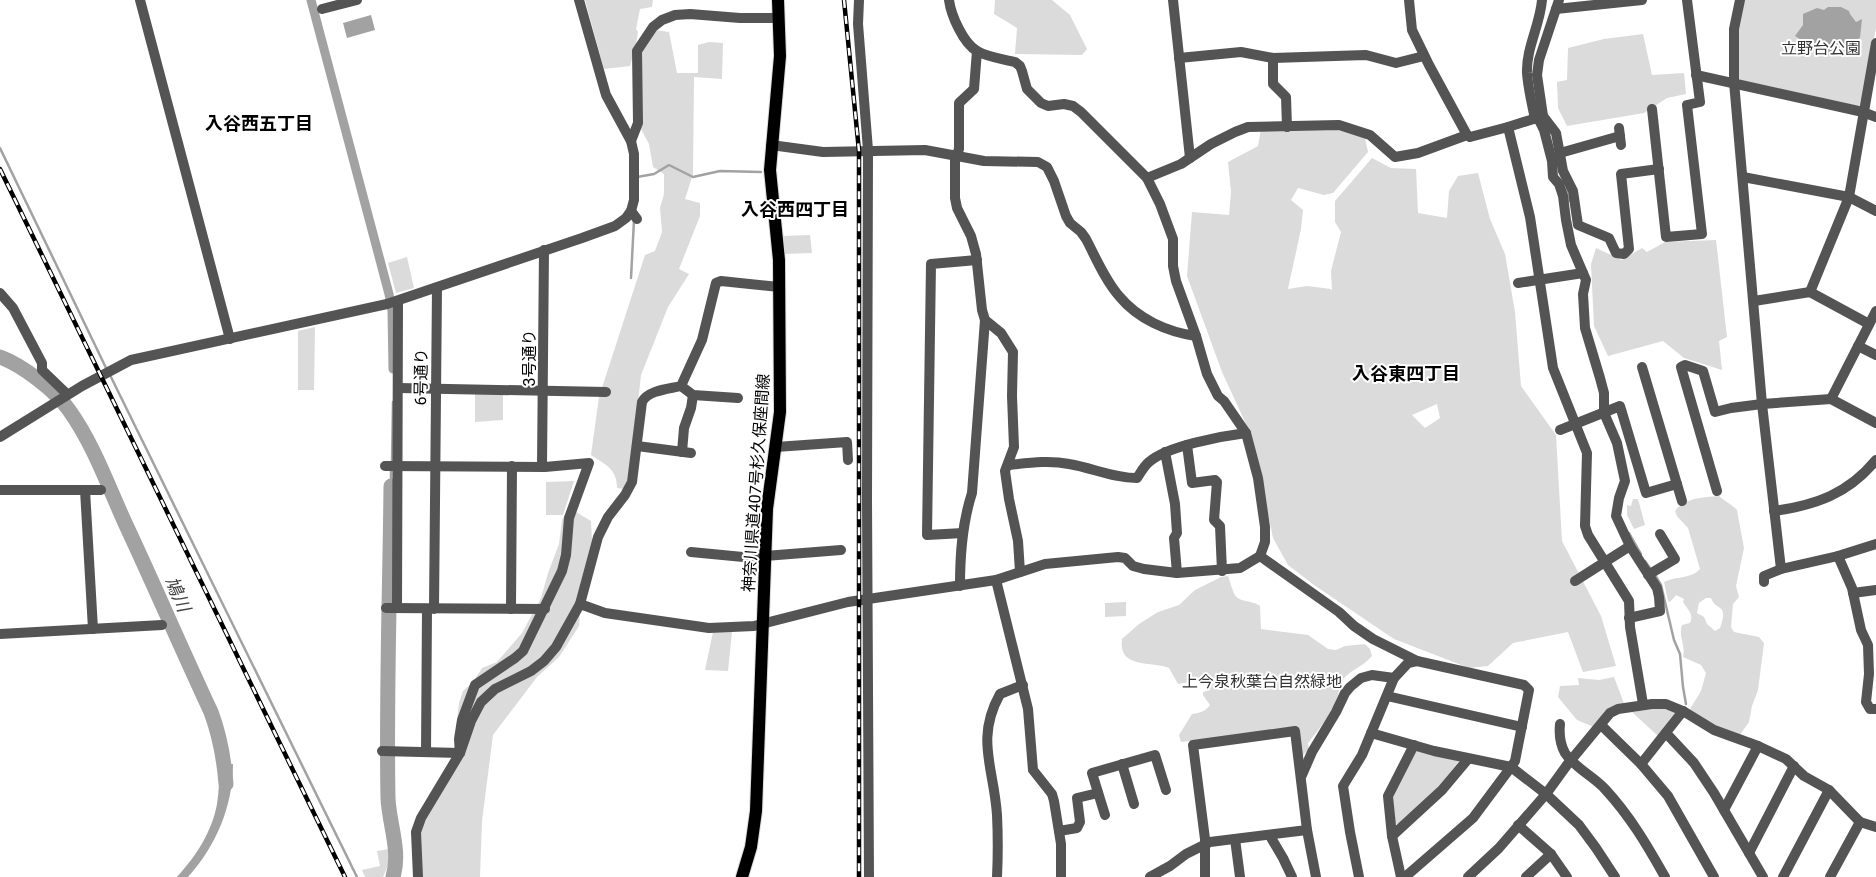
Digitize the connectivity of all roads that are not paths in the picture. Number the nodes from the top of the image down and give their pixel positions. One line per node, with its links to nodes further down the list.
1 (140, 0): 57 (street)
2 (357, 0): 14 (street)
3 (579, 0): 31 (street)
4 (778, 0): 15 (main road, 神奈川県道407号杉久保座間線)
5 (859, 0): 33 (street)
6 (950, 0): 17 (street)
7 (1173, 0): 19 (street)
8 (1409, 0): 18 (street)
9 (1542, 0): 26 (street)
10 (1642, 0): 13 (street)
11 (1687, 0): 21 (street)
12 (1740, 0): 22 (street)
13 (1558, 5): 26 (street)
14 (322, 9)
15 (779, 18): 31 (street); 32 (main road, 神奈川県道407号杉久保座間線)
16 (1876, 43): 24 (street)
17 (977, 51): 35 (street); 39 (street)
18 (1424, 56): 20 (street); 29 (street)
19 (1179, 58): 20 (street); 36 (street)
20 (1273, 58): 27 (street)
21 (1696, 75): 22 (street); 37 (street)
22 (1734, 82): 24 (street); 38 (street)
23 (1652, 109): 37 (street)
24 (1863, 112): 25 (street); 40 (street)
25 (1876, 117)
26 (1539, 118): 28 (street); 34 (street); 44 (street)
27 (1288, 126): 29 (street); 36 (street)
28 (1508, 128): 29 (street); 45 (street)
29 (1467, 135)
30 (1620, 136): 34 (street)
31 (631, 141): 42 (street)
32 (771, 144): 33 (street); 47 (main road, 神奈川県道407号杉久保座間線)
33 (868, 150): 35 (street); 116 (street)
34 (1560, 153): 37 (street)
35 (957, 155): 43 (street); 56 (street)
36 (1190, 158): 39 (street)
37 (1659, 169)
38 (1743, 177): 40 (street); 51 (street)
39 (1147, 178): 56 (street)
40 (1848, 197): 41 (street); 49 (street)
41 (1876, 211)
42 (544, 250): 48 (street); 64 (street, 3号通り)
43 (977, 260): 54 (street); 95 (street)
44 (1583, 273): 45 (street); 71 (street)
45 (1540, 280): 46 (street); 73 (street)
46 (1518, 283)
47 (779, 287): 61 (street); 79 (main road, 神奈川県道407号杉久保座間線)
48 (437, 288): 52 (street); 63 (street, 6号通り)
49 (1810, 292): 51 (street); 55 (street)
50 (0, 293): 66 (street)
51 (1754, 301): 70 (street)
52 (394, 302): 57 (street); 62 (street)
53 (1876, 311): 55 (street)
54 (985, 320): 83 (street); 95 (street)
55 (1869, 324): 58 (street)
56 (1196, 336): 75 (street)
57 (230, 339): 66 (street)
58 (1858, 346): 59 (street); 69 (street)
59 (1876, 355)
60 (1642, 367): 88 (street)
61 (681, 386): 67 (street); 78 (street)
62 (399, 388): 63 (street); 84 (street)
63 (435, 389): 64 (street); 87 (street, 6号通り)
64 (544, 391): 65 (street); 86 (street, 3号通り)
65 (606, 392)
66 (67, 395): 76 (street)
67 (693, 395): 68 (street); 78 (street)
68 (738, 398)
69 (1831, 399): 70 (street); 72 (street)
70 (1762, 404): 92 (street); 94 (street)
71 (1609, 411): 73 (street); 88 (street); 98 (street)
72 (1876, 423)
73 (1575, 424): 74 (street); 104 (street)
74 (1560, 430)
75 (1246, 433): 77 (street); 101 (street)
76 (0, 437)
77 (1186, 445): 80 (street); 106 (street)
78 (637, 446): 117 (street)
79 (776, 447): 81 (street); 103 (main road, 神奈川県道407号杉久保座間線)
80 (1165, 452): 83 (street); 108 (street)
81 (848, 460)
82 (1876, 460): 94 (street)
83 (1008, 465): 107 (street)
84 (391, 466): 87 (street); 118 (street)
85 (512, 466): 86 (street); 87 (street); 119 (street)
86 (542, 466): 120 (street)
87 (435, 467): 118 (street, 6号通り)
88 (1677, 484): 93 (street)
89 (0, 490): 90 (street)
90 (85, 490): 91 (street); 124 (street)
91 (101, 490)
92 (1717, 491)
93 (1682, 501)
94 (1774, 511): 105 (street)
95 (962, 533): 113 (street)
96 (1660, 534): 109 (street)
97 (1876, 544): 102 (street)
98 (1630, 546): 104 (street); 109 (street)
99 (841, 550): 103 (street)
100 (692, 552): 103 (street)
101 (1260, 556): 106 (street); 126 (street)
102 (1838, 556): 105 (street); 115 (street)
103 (765, 558): 122 (main road, 神奈川県道407号杉久保座間線)
104 (1605, 563): 111 (street); 121 (street)
105 (1780, 569): 112 (street)
106 (1222, 571): 108 (street)
107 (1020, 572): 108 (street); 110 (street)
108 (1178, 573)
109 (1652, 573): 121 (street)
110 (996, 580): 113 (street); 128 (street)
111 (1576, 581)
112 (1764, 582)
113 (960, 586): 116 (street)
114 (1876, 590): 115 (street)
115 (1853, 593): 131 (street)
116 (868, 599): 122 (street); 171 (street)
117 (578, 608): 122 (street); 142 (street)
118 (431, 609): 119 (street); 141 (street, 6号通り)
119 (510, 609): 120 (street)
120 (545, 609): 142 (street)
121 (1629, 618): 130 (street)
122 (763, 623): 170 (main road, 神奈川県道407号杉久保座間線)
123 (162, 625): 124 (street)
124 (93, 629): 125 (street)
125 (0, 634)
126 (1417, 660): 127 (street); 135 (street)
127 (1394, 678): 129 (street); 149 (street)
128 (1023, 685): 161 (street); 172 (street)
129 (1387, 696): 135 (street); 137 (street)
130 (1643, 704): 132 (street); 134 (street)
131 (1876, 709)
132 (1682, 711): 136 (street); 139 (street)
133 (1560, 724): 144 (street)
134 (1601, 726): 144 (street); 146 (street)
135 (1522, 727): 148 (street)
136 (1666, 733): 146 (street); 155 (street)
137 (1371, 734): 138 (street); 179 (street)
138 (1414, 745): 143 (street); 163 (street)
139 (1758, 746): 147 (street); 155 (street)
140 (387, 751): 141 (street)
141 (426, 752): 142 (street)
142 (460, 753): 169 (street)
143 (1468, 759): 148 (street); 163 (street)
144 (1571, 760): 153 (street); 186 (street)
145 (1122, 764): 150 (street); 152 (street); 154 (street)
146 (1641, 764): 187 (street)
147 (1794, 766): 151 (street); 166 (street)
148 (1511, 768): 153 (street); 181 (street)
149 (1301, 776): 160 (street); 165 (street)
150 (1166, 790)
151 (1829, 790): 157 (street); 189 (street)
152 (1098, 793): 156 (street); 161 (street)
153 (1546, 794): 158 (street); 185 (street)
154 (1134, 804)
155 (1724, 810): 166 (street)
156 (1105, 815)
157 (1860, 822): 159 (street); 190 (street)
158 (1518, 825): 167 (street); 182 (street)
159 (1876, 827)
160 (1308, 830): 162 (street); 178 (street)
161 (1059, 831): 173 (street)
162 (1270, 836): 164 (street); 177 (street)
163 (1392, 836): 180 (street)
164 (1235, 838): 165 (street); 176 (street)
165 (1204, 845): 168 (street); 175 (street)
166 (1749, 853): 188 (street)
167 (1550, 854): 183 (street); 184 (street)
168 (1170, 872): 174 (street)
169 (418, 877)
170 (742, 877)
171 (869, 877)
172 (997, 877)
173 (1061, 877)
174 (1150, 877)
175 (1205, 877)
176 (1240, 877)
177 (1292, 877)
178 (1316, 877)
179 (1359, 877)
180 (1401, 877)
181 (1405, 877)
182 (1468, 877)
183 (1526, 877)
184 (1567, 877)
185 (1615, 877)
186 (1665, 877)
187 (1713, 877)
188 (1763, 877)
189 (1783, 877)
190 (1830, 877)

